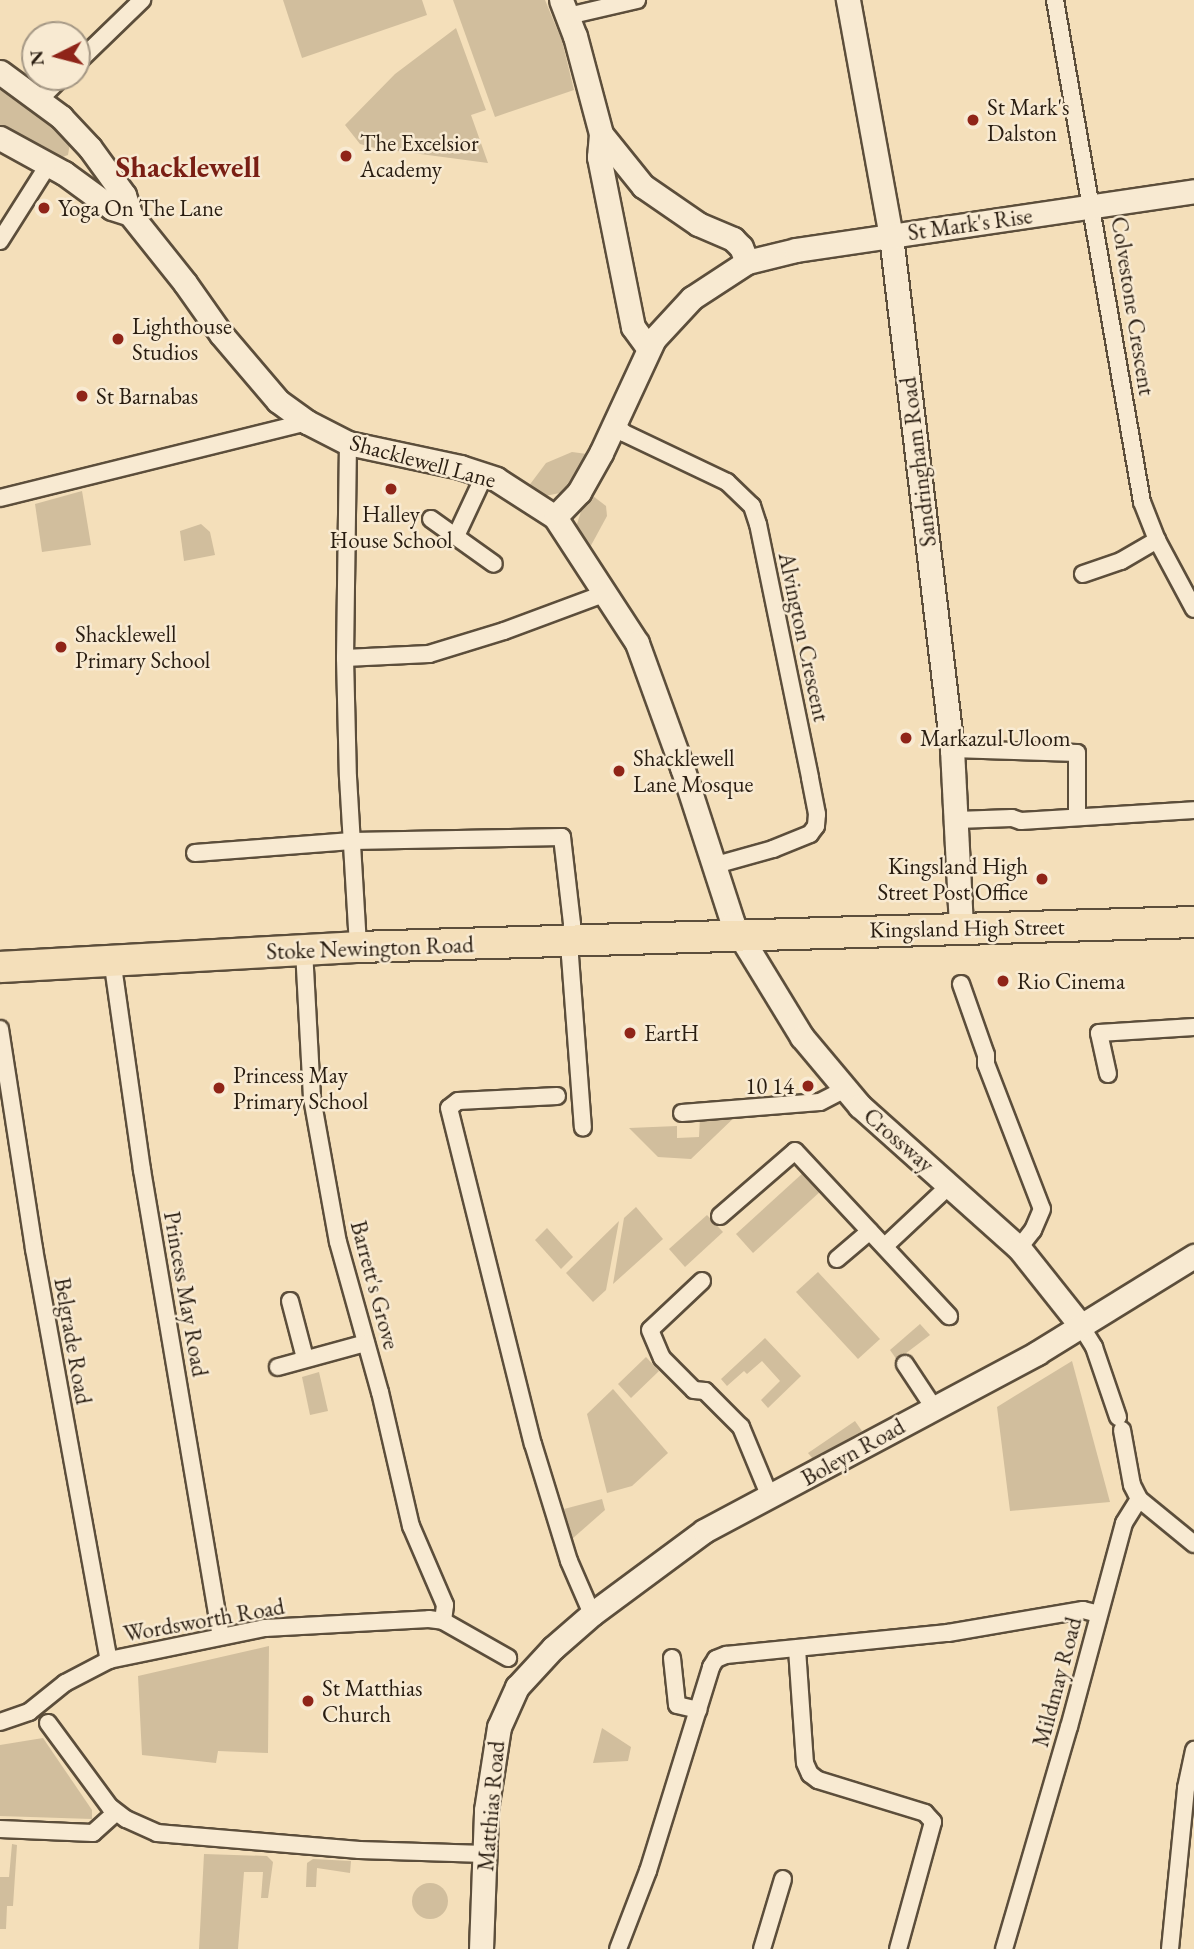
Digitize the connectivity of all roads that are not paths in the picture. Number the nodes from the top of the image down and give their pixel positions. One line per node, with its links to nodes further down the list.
1 (142, 0): 6 (street)
2 (637, 0): 5 (street)
3 (848, 0): 19 (street, Sandringham Road)
4 (1055, 0): 17 (street, Colvestone Crescent)
5 (565, 8): 10 (street)
6 (91, 49)
7 (0, 72): 9 (street, Shacklewell Lane)
8 (49, 91): 9 (street)
9 (40, 100): 12 (street, Shacklewell Lane)
10 (601, 134): 14 (street); 15 (street)
11 (0, 138): 13 (street, Shacklewell Lane)
12 (86, 144): 13 (street); 18 (street, Shacklewell Lane)
13 (53, 168): 18 (street, Shacklewell Lane); 20 (street)
14 (629, 171): 15 (street); 21 (street)
15 (608, 191): 22 (street)
16 (1194, 191): 17 (street, St Mark's Rise)
17 (1093, 206): 19 (street, St Mark's Rise); 31 (street, Colvestone Crescent)
18 (130, 214): 23 (street, Shacklewell Lane)
19 (891, 236): 21 (street, St Mark's Rise); 37 (street, Sandringham Road)
20 (0, 241)
21 (747, 262): 22 (street, St Mark's Rise)
22 (648, 348): 24 (street, St Mark's Rise)
23 (307, 422): 25 (street, Shacklewell Lane); 27 (street)
24 (615, 424): 28 (street, St Mark's Rise); 43 (street, Alvington Crescent)
25 (348, 443): 26 (street, Shacklewell Lane); 36 (street)
26 (485, 474): 28 (street, Shacklewell Lane); 30 (street)
27 (0, 498)
28 (555, 517): 34 (street, Shacklewell Lane)
29 (431, 519): 30 (street)
30 (456, 536): 32 (street)
31 (1157, 540): 33 (street); 35 (street, Colvestone Crescent)
32 (494, 564)
33 (1083, 575)
34 (606, 593): 36 (street); 43 (street, Shacklewell Lane)
35 (1194, 609)
36 (345, 658): 41 (street)
37 (952, 746): 39 (street); 40 (street, Sandringham Road)
38 (1194, 810): 39 (street)
39 (1077, 816): 40 (street)
40 (957, 820): 45 (street, Sandringham Road)
41 (352, 841): 42 (street); 47 (street); 48 (street)
42 (195, 853)
43 (712, 866): 46 (street, Shacklewell Lane)
44 (1194, 922): 45 (highway, Kingsland High Street)
45 (961, 927): 46 (highway, Kingsland High Street)
46 (741, 936): 47 (highway, Stoke Newington Road); 56 (street, Crossway)
47 (571, 940): 48 (highway, Stoke Newington Road); 57 (street)
48 (358, 947): 49 (highway, Stoke Newington Road)
49 (304, 950): 50 (highway, Stoke Newington Road); 71 (street, Barrett's Grove)
50 (113, 959): 51 (highway, Stoke Newington Road); 82 (street, Princess May Road)
51 (0, 967)
52 (961, 984): 64 (street)
53 (1194, 1027): 55 (street)
54 (0, 1029): 86 (street, Belgrade Road)
55 (1108, 1074)
56 (844, 1090): 58 (street); 60 (street, Crossway)
57 (569, 1095): 59 (street); 79 (street)
58 (682, 1113)
59 (583, 1128)
60 (950, 1185): 63 (street); 64 (street, Crossway)
61 (720, 1216): 62 (street)
62 (870, 1231): 63 (street); 66 (street)
63 (885, 1246): 69 (street)
64 (1019, 1248): 70 (street, Crossway)
65 (1194, 1256): 70 (street, Boleyn Road)
66 (837, 1259)
67 (702, 1281): 76 (street)
68 (290, 1301): 72 (street)
69 (949, 1316)
70 (1081, 1326): 75 (street, Boleyn Road); 77 (street)
71 (366, 1343): 72 (street); 81 (street, Barrett's Grove)
72 (305, 1358): 74 (street)
73 (905, 1364): 75 (street)
74 (278, 1367)
75 (933, 1408): 76 (street, Boleyn Road)
76 (770, 1497): 79 (street, Boleyn Road)
77 (1139, 1499): 78 (street); 80 (street, Mildmay Road)
78 (1194, 1544)
79 (592, 1614): 87 (street, Boleyn Road)
80 (1099, 1614): 83 (street); 100 (street, Mildmay Road)
81 (443, 1621): 82 (street, Wordsworth Road); 84 (street, Wordsworth Road)
82 (221, 1635): 86 (street, Wordsworth Road)
83 (797, 1649): 88 (street); 99 (street)
84 (509, 1658)
85 (672, 1658): 88 (street)
86 (109, 1660): 89 (street, Wordsworth Road)
87 (530, 1672): 94 (street, Matthias Road)
88 (698, 1710): 97 (street)
89 (0, 1722)
90 (48, 1723): 92 (street)
91 (1194, 1750): 101 (street)
92 (116, 1812): 93 (street); 94 (street)
93 (0, 1829)
94 (485, 1854): 96 (street, Matthias Road)
95 (783, 1879): 98 (street)
96 (481, 1949)
97 (618, 1949)
98 (762, 1949)
99 (898, 1949)
100 (1004, 1949)
101 (1170, 1949)

